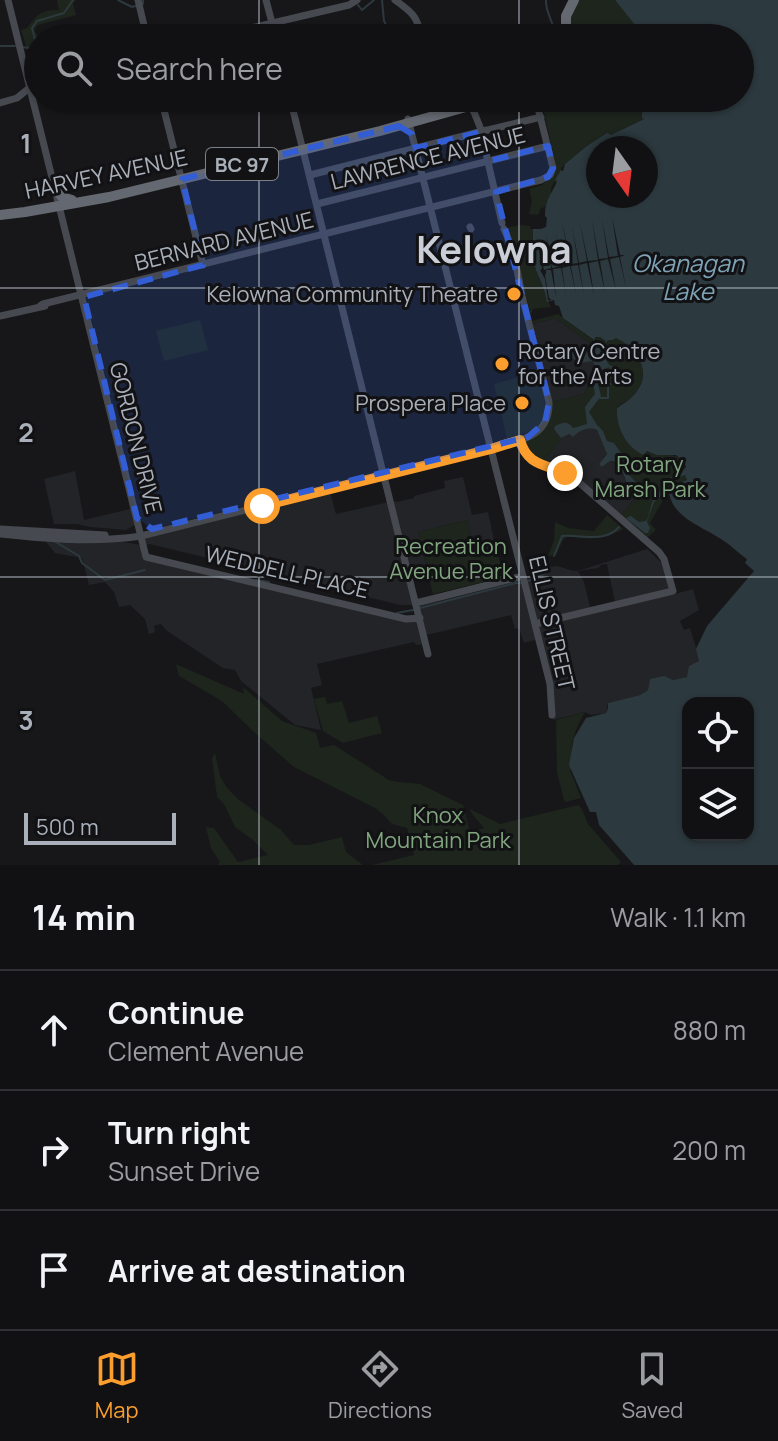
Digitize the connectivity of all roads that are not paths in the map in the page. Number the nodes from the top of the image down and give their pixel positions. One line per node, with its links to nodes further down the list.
1 (10, 0): 12 (street, GORDON DRIVE)
2 (138, 0): 8 (street)
3 (266, 0): 7 (street)
4 (395, 0): 10 (street)
5 (572, 0): 11 (highway)
6 (356, 1): 7 (street)
7 (272, 23): 9 (street)
8 (143, 24)
9 (268, 24)
10 (419, 24)
11 (563, 24)
12 (24, 57)
13 (24, 92): 15 (street)
14 (24, 95): 15 (street)
15 (20, 96): 16 (street)
16 (0, 103)
17 (35, 112): 35 (street, GORDON DRIVE)
18 (39, 112): 35 (street, GORDON DRIVE)
19 (165, 112): 32 (street)
20 (295, 112): 28 (street)
21 (442, 112): 25 (highway, HARVEY AVENUE / BC 97)
22 (472, 112): 26 (street)
23 (540, 112): 24 (street)
24 (541, 117): 26 (street); 27 (street)
25 (407, 125): 28 (highway, HARVEY AVENUE / BC 97); 29 (street)
26 (485, 131): 29 (street); 30 (street)
27 (548, 146): 30 (street, LAWRENCE AVENUE); 34 (street, BERNARD AVENUE)
28 (304, 147): 31 (street); 32 (highway, HARVEY AVENUE / BC 97)
29 (416, 148): 31 (street); 33 (street)
30 (489, 161): 33 (street, LAWRENCE AVENUE); 34 (street)
31 (310, 175): 36 (street)
32 (181, 177): 35 (highway, HARVEY AVENUE / BC 97); 41 (street)
33 (423, 178): 36 (street, LAWRENCE AVENUE); 38 (street)
34 (496, 192): 38 (street, BERNARD AVENUE); 44 (street)
35 (62, 204): 37 (highway); 37 (highway); 42 (street, GORDON DRIVE)
36 (317, 204): 40 (street)
37 (45, 207): 39 (highway, HARVEY AVENUE)
38 (431, 208): 40 (street, BERNARD AVENUE); 45 (street)
39 (0, 213)
40 (324, 235): 41 (street, BERNARD AVENUE); 46 (street)
41 (203, 265): 42 (street, BERNARD AVENUE)
42 (82, 296): 43 (street, BERNARD AVENUE); 47 (street, GORDON DRIVE)
43 (0, 316)
44 (520, 440): 45 (street); 57 (street)
45 (488, 448): 46 (street); 54 (street, ELLIS STREET)
46 (384, 474): 48 (street); 49 (street); 55 (street)
47 (137, 518): 50 (street); 52 (street, GORDON DRIVE)
48 (202, 518): 49 (street); 50 (street)
49 (175, 528): 52 (street)
50 (152, 529): 52 (street)
51 (4, 533): 52 (street); 52 (street)
52 (138, 533): 53 (street, GORDON DRIVE)
53 (146, 557): 56 (street, WEDDELL PLACE)
54 (523, 576): 55 (street); 57 (street, ELLIS STREET)
55 (416, 603): 56 (street)
56 (420, 618): 58 (street)
57 (535, 624): 59 (street, ELLIS STREET)
58 (428, 654)
59 (552, 715)

